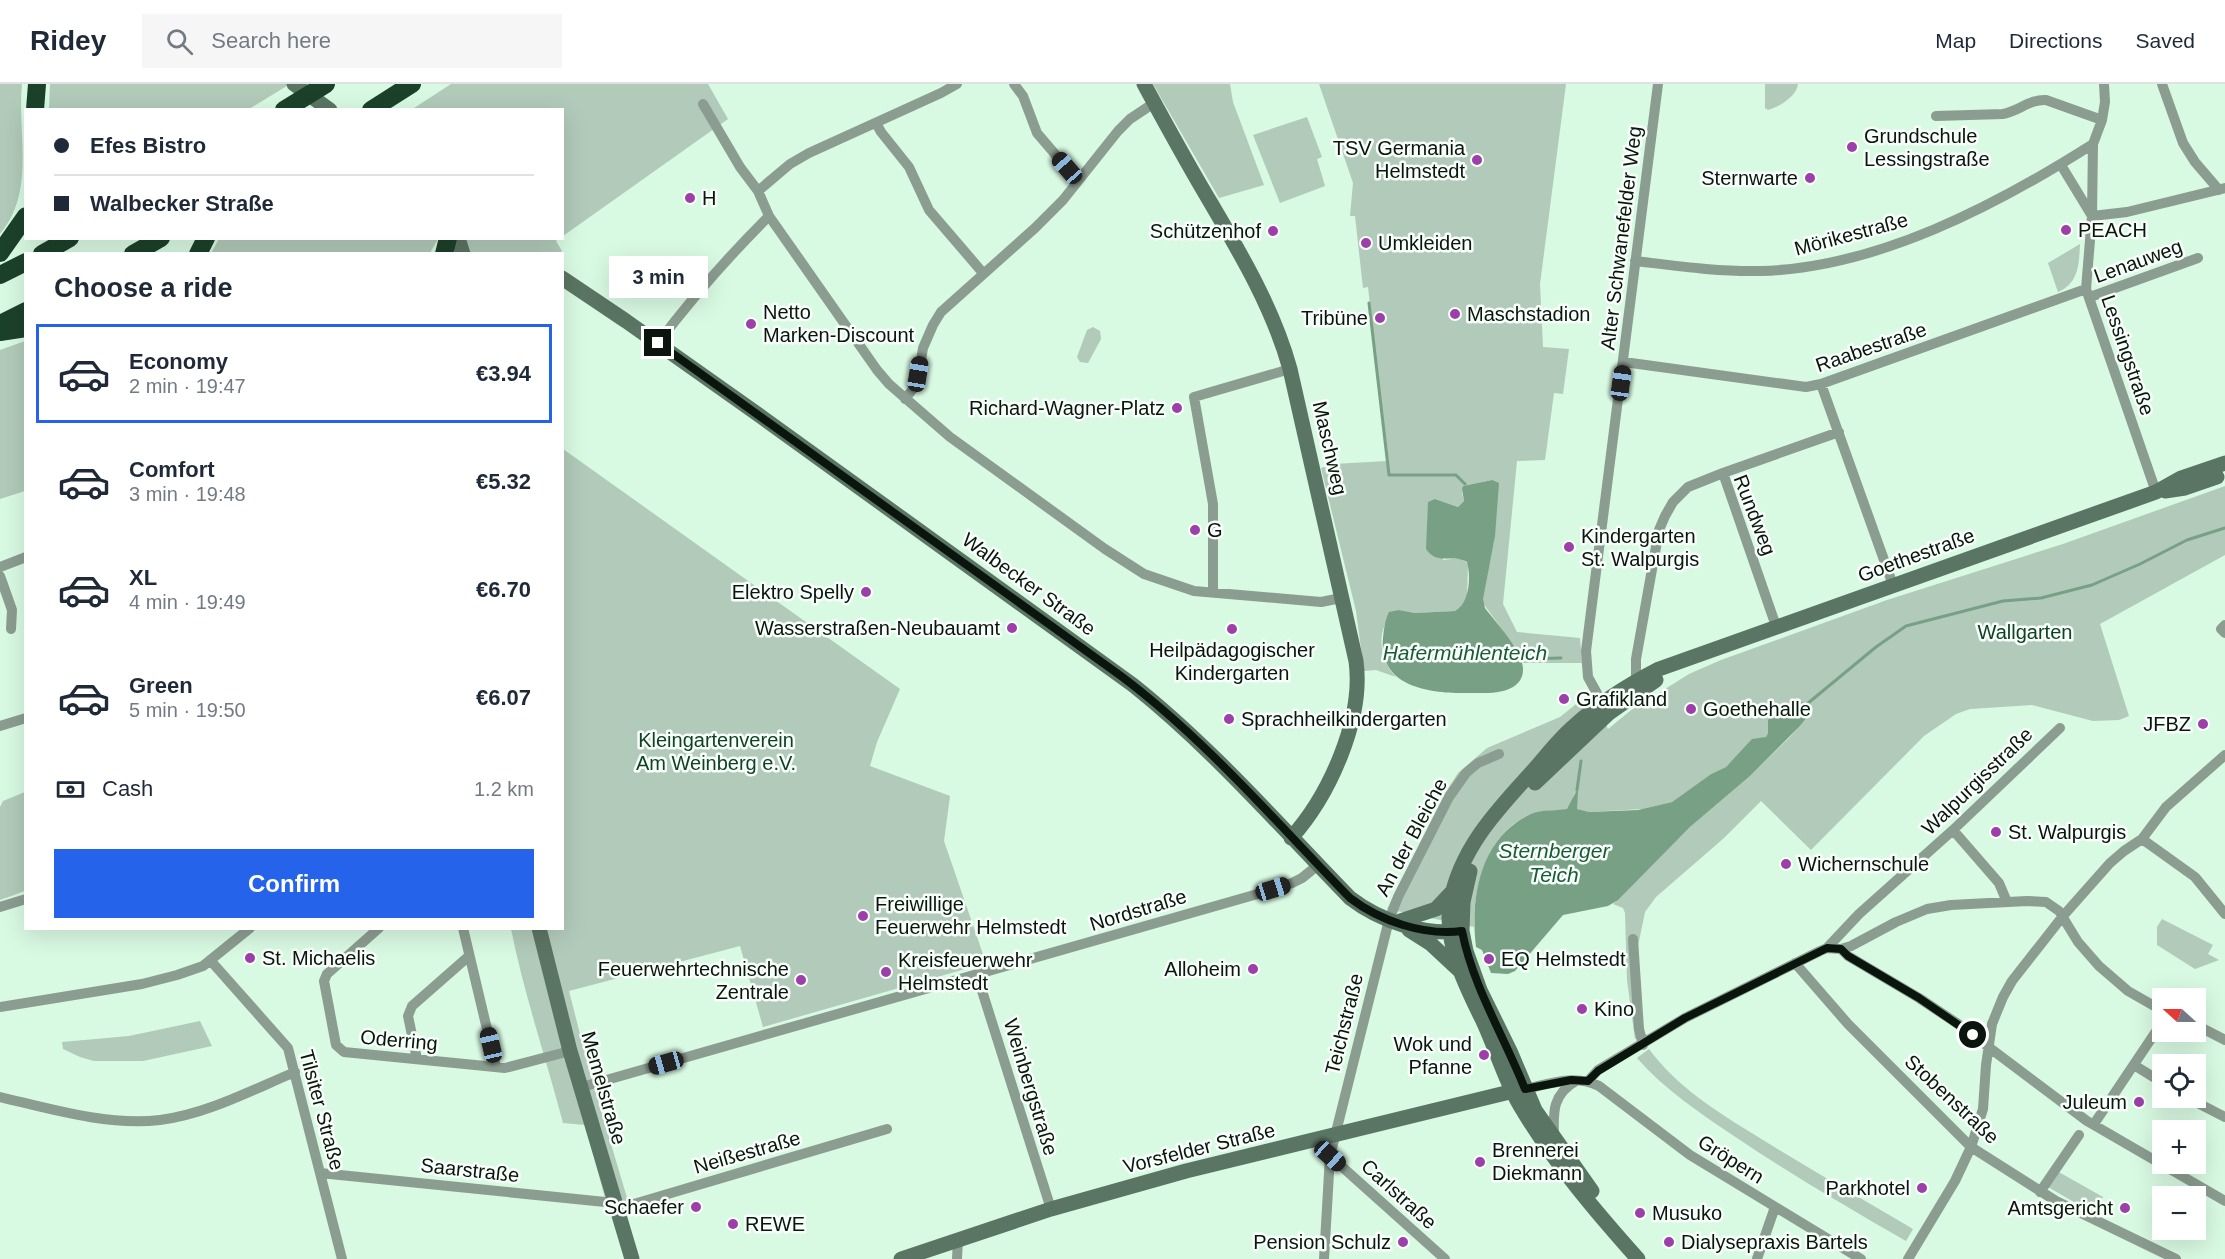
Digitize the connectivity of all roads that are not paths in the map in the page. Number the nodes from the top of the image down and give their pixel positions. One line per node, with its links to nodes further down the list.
1 (37, 84): 15 (highway)
2 (44, 84): 16 (highway)
3 (294, 84): 18 (main road)
4 (326, 84): 17 (highway)
5 (412, 84): 14 (highway)
6 (957, 84): 21 (street)
7 (1014, 84): 24 (street)
8 (1144, 84): 12 (main road, Maschweg)
9 (1658, 84): 36 (street, Alter Schwanefelder Weg)
10 (2104, 84): 20 (street)
11 (2162, 84): 25 (street)
12 (1154, 103): 24 (street); 48 (main road, Maschweg)
13 (703, 104): 26 (street)
14 (377, 106)
15 (35, 108)
16 (42, 108)
17 (287, 108)
18 (327, 108)
19 (1936, 116): 20 (street)
20 (2102, 120): 22 (street)
21 (876, 123): 26 (street); 38 (street)
22 (2093, 144): 23 (street, Mörikestraße); 29 (street, Lessingstraße)
23 (2061, 165): 29 (street); 36 (street, Mörikestraße)
24 (1078, 181): 38 (street)
25 (2222, 189): 29 (street)
26 (758, 191): 27 (street)
27 (769, 216): 46 (street); 50 (street)
28 (24, 219): 34 (highway)
29 (2091, 222): 41 (street, Lessingstraße)
30 (66, 240): 32 (highway)
31 (158, 240): 33 (highway)
32 (46, 252)
33 (136, 252)
34 (0, 253)
35 (2198, 258): 41 (street, Lenauweg)
36 (1635, 261): 47 (street, Alter Schwanefelder Weg)
37 (24, 263): 39 (highway)
38 (983, 273): 50 (street)
39 (0, 275)
40 (564, 280): 46 (main road, Walbecker Straße)
41 (2088, 293): 49 (street, Raabestraße); 55 (street, Lessingstraße)
42 (24, 312): 43 (highway)
43 (0, 324)
44 (24, 328): 45 (highway)
45 (0, 332)
46 (658, 343): 75 (main road, Walbecker Straße)
47 (1624, 362): 49 (street, Raabestraße); 68 (street, Alter Schwanefelder Weg)
48 (1290, 369): 60 (street); 61 (main road, Maschweg)
49 (1821, 384): 51 (street)
50 (905, 399): 60 (street)
51 (1839, 432): 53 (street); 59 (street)
52 (2225, 463): 55 (main road, Goethestraße)
53 (1723, 473): 63 (street, Rundweg); 67 (street, Rundweg)
54 (2225, 474): 55 (main road, Goethestraße)
55 (2156, 492): 59 (main road, Goethestraße)
56 (24, 558): 57 (street)
57 (0, 567)
58 (0, 576): 64 (street)
59 (1893, 585): 63 (main road, Goethestraße)
60 (1213, 593): 61 (street)
61 (1341, 598): 75 (main road, Maschweg)
62 (2225, 625): 65 (street)
63 (1776, 626): 66 (main road, Goethestraße)
64 (11, 629)
65 (2225, 633)
66 (1690, 657): 67 (main road, Goethestraße); 68 (main road, Goethestraße)
67 (1636, 681): 68 (main road, Goethestraße)
68 (1605, 708): 78 (main road, Goethestraße); 89 (main road, Goethestraße)
69 (24, 719): 70 (street)
70 (0, 726)
71 (2060, 728): 74 (street, Walpurgisstraße)
72 (1499, 754): 84 (street, An der Bleiche)
73 (2225, 754): 76 (street)
74 (1953, 830): 80 (street); 91 (street, Walpurgisstraße)
75 (1292, 838): 77 (main road, Walbecker Straße)
76 (2142, 839): 82 (street); 83 (street)
77 (1318, 866): 84 (main road, Walbecker Straße); 97 (street, Nordstraße)
78 (1453, 891): 84 (main road); 89 (main road, Goethestraße)
79 (24, 900): 81 (street)
80 (2007, 902): 83 (street); 92 (street)
81 (0, 907)
82 (2225, 914)
83 (2063, 916): 98 (street); 104 (street)
84 (1392, 921): 89 (main road, Walbecker Straße); 96 (main road); 121 (street, Teichstraße)
85 (248, 930): 94 (street)
86 (377, 930): 106 (street, Oderring)
87 (464, 930): 93 (street)
88 (540, 930): 105 (main road, Memelstraße)
89 (1456, 932): 96 (main road); 113 (main road)
90 (1633, 939): 103 (street)
91 (1827, 948): 92 (street); 95 (street)
92 (1841, 949): 104 (street)
93 (469, 956): 106 (street); 108 (street)
94 (210, 960): 99 (street); 109 (street, Tilsiter Straße)
95 (1795, 963): 103 (street); 122 (street, Stobenstraße)
96 (1460, 972): 113 (main road)
97 (977, 975): 112 (street, Nordstraße); 129 (street, Weinbergstraße)
98 (2152, 1005)
99 (0, 1007)
100 (2206, 1030): 102 (street)
101 (2152, 1038): 107 (street)
102 (2225, 1040)
103 (1642, 1045): 111 (street)
104 (1988, 1045): 117 (street); 122 (street)
105 (570, 1051): 108 (street, Oderring); 112 (main road, Memelstraße)
106 (417, 1059): 108 (street, Oderring)
107 (2134, 1065): 110 (street); 117 (street)
108 (496, 1067)
109 (295, 1072): 114 (street); 124 (street, Tilsiter Straße)
110 (2152, 1076)
111 (1584, 1080): 113 (street); 119 (street); 128 (street, Gröpern)
112 (582, 1087): 127 (main road, Memelstraße)
113 (1519, 1090): 119 (main road); 121 (main road, Vorsfelder Straße); 130 (main road)
114 (0, 1097)
115 (2206, 1107): 116 (street)
116 (2225, 1117)
117 (2094, 1124): 126 (street)
118 (887, 1129): 127 (street, Neißestraße)
119 (1554, 1135): 130 (main road)
120 (2079, 1135): 125 (street)
121 (1335, 1136): 123 (street, Teichstraße); 129 (main road, Vorsfelder Straße)
122 (1971, 1148): 125 (street, Stobenstraße); 132 (street)
123 (1330, 1156): 137 (street, Teichstraße); 138 (street, Carlstraße)
124 (320, 1173): 127 (street, Saarstraße); 133 (street, Tilsiter Straße)
125 (2040, 1192): 144 (street, Stobenstraße)
126 (2225, 1201)
127 (616, 1206): 134 (main road, Memelstraße)
128 (1775, 1207): 140 (street); 141 (street, Gröpern)
129 (1051, 1209): 131 (main road, Vorsfelder Straße)
130 (1608, 1223): 139 (main road)
131 (958, 1239): 135 (main road, Vorsfelder Straße); 136 (street)
132 (1920, 1240): 142 (street); 143 (street)
133 (342, 1259)
134 (632, 1259)
135 (901, 1259)
136 (957, 1259)
137 (1324, 1259)
138 (1444, 1259)
139 (1638, 1259)
140 (1757, 1259)
141 (1861, 1259)
142 (1908, 1259)
143 (1918, 1259)
144 (2176, 1259)

